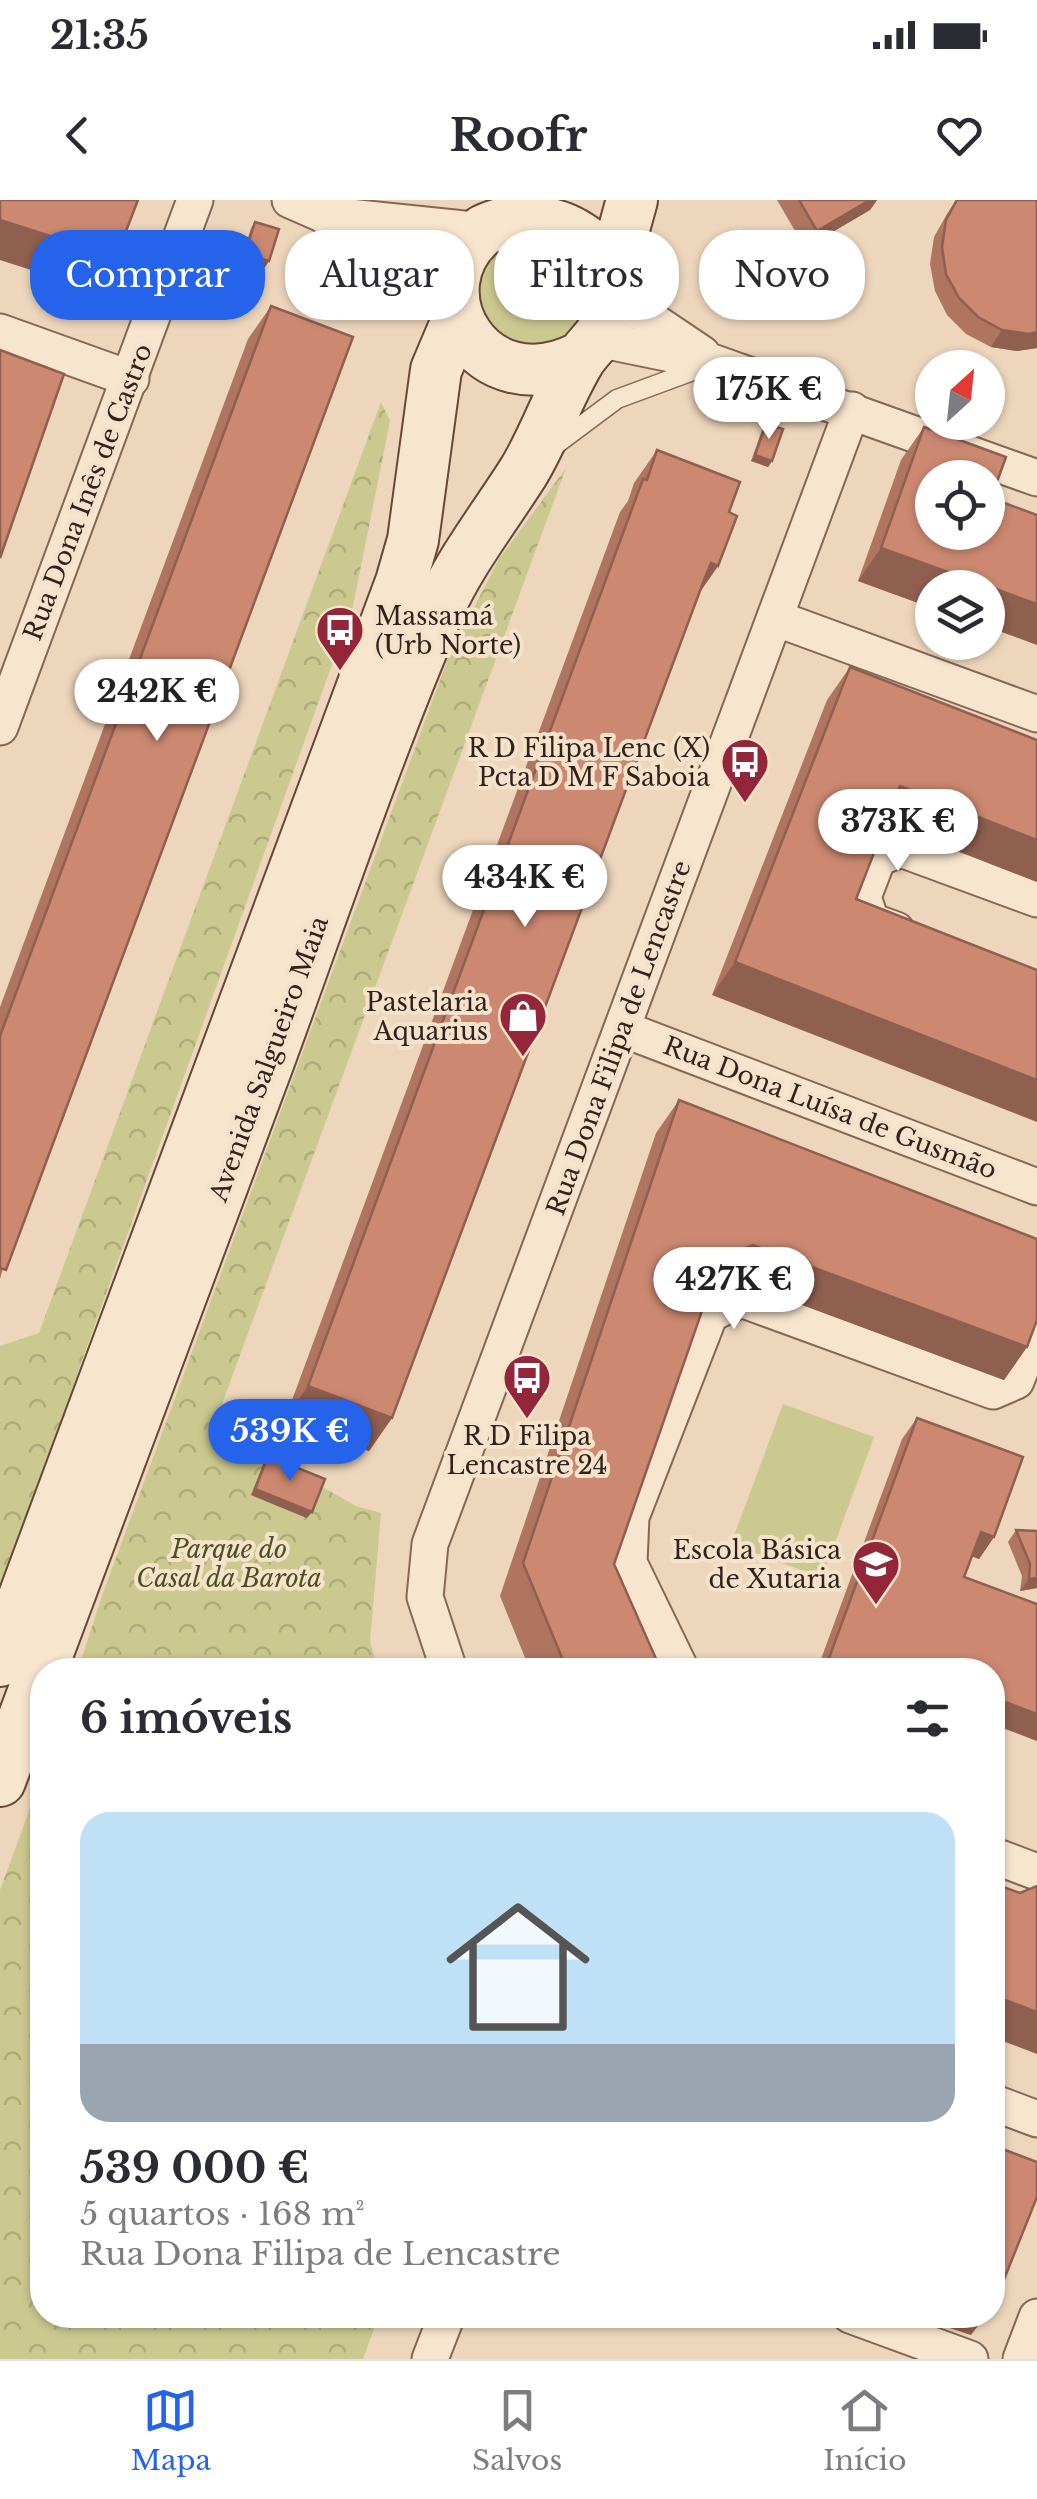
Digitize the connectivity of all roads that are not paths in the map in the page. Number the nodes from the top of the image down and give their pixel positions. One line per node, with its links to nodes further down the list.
1 (196, 200): 18 (street, Rua Dona Inês de Castro)
2 (290, 200): 4 (street)
3 (632, 200): 8 (street, Avenida Salgueiro Maia)
4 (322, 214): 5 (street); 6 (street)
5 (491, 219): 7 (street); 9 (street, Avenida Salgueiro Maia)
6 (344, 230)
7 (581, 230)
8 (624, 230)
9 (474, 244)
10 (454, 320): 33 (street, Avenida Salgueiro Maia)
11 (461, 320): 12 (street)
12 (598, 320)
13 (599, 320): 20 (street, Avenida Salgueiro Maia)
14 (610, 320): 17 (street)
15 (610, 320): 17 (street)
16 (0, 332): 18 (street)
17 (715, 364): 19 (street); 20 (lane)
18 (131, 379): 24 (street, Rua Dona Inês de Castro)
19 (852, 410): 21 (street); 22 (street, Rua Dona Filipa de Lencastre)
20 (526, 468): 30 (street, Avenida Salgueiro Maia)
21 (1037, 478)
22 (776, 618): 23 (street); 27 (street, Rua Dona Filipa de Lencastre)
23 (1037, 714)
24 (0, 726)
25 (1037, 899): 26 (street)
26 (926, 942)
27 (622, 1029): 28 (street, Rua Dona Luísa de Gusmão); 31 (street, Rua Dona Filipa de Lencastre)
28 (1037, 1186)
29 (1037, 1329): 32 (street)
30 (46, 1658)
31 (445, 1658)
32 (676, 1658)
33 (0, 1661)
34 (30, 1700): 35 (street, Avenida Salgueiro Maia)
35 (0, 1781)
36 (1005, 1860): 37 (street)
37 (1037, 1872)
38 (1005, 2107): 39 (street)
39 (1037, 2119)
40 (1037, 2317): 45 (street)
41 (442, 2328): 43 (street)
42 (885, 2328): 44 (street)
43 (430, 2359)
44 (970, 2359)
45 (1021, 2359)

